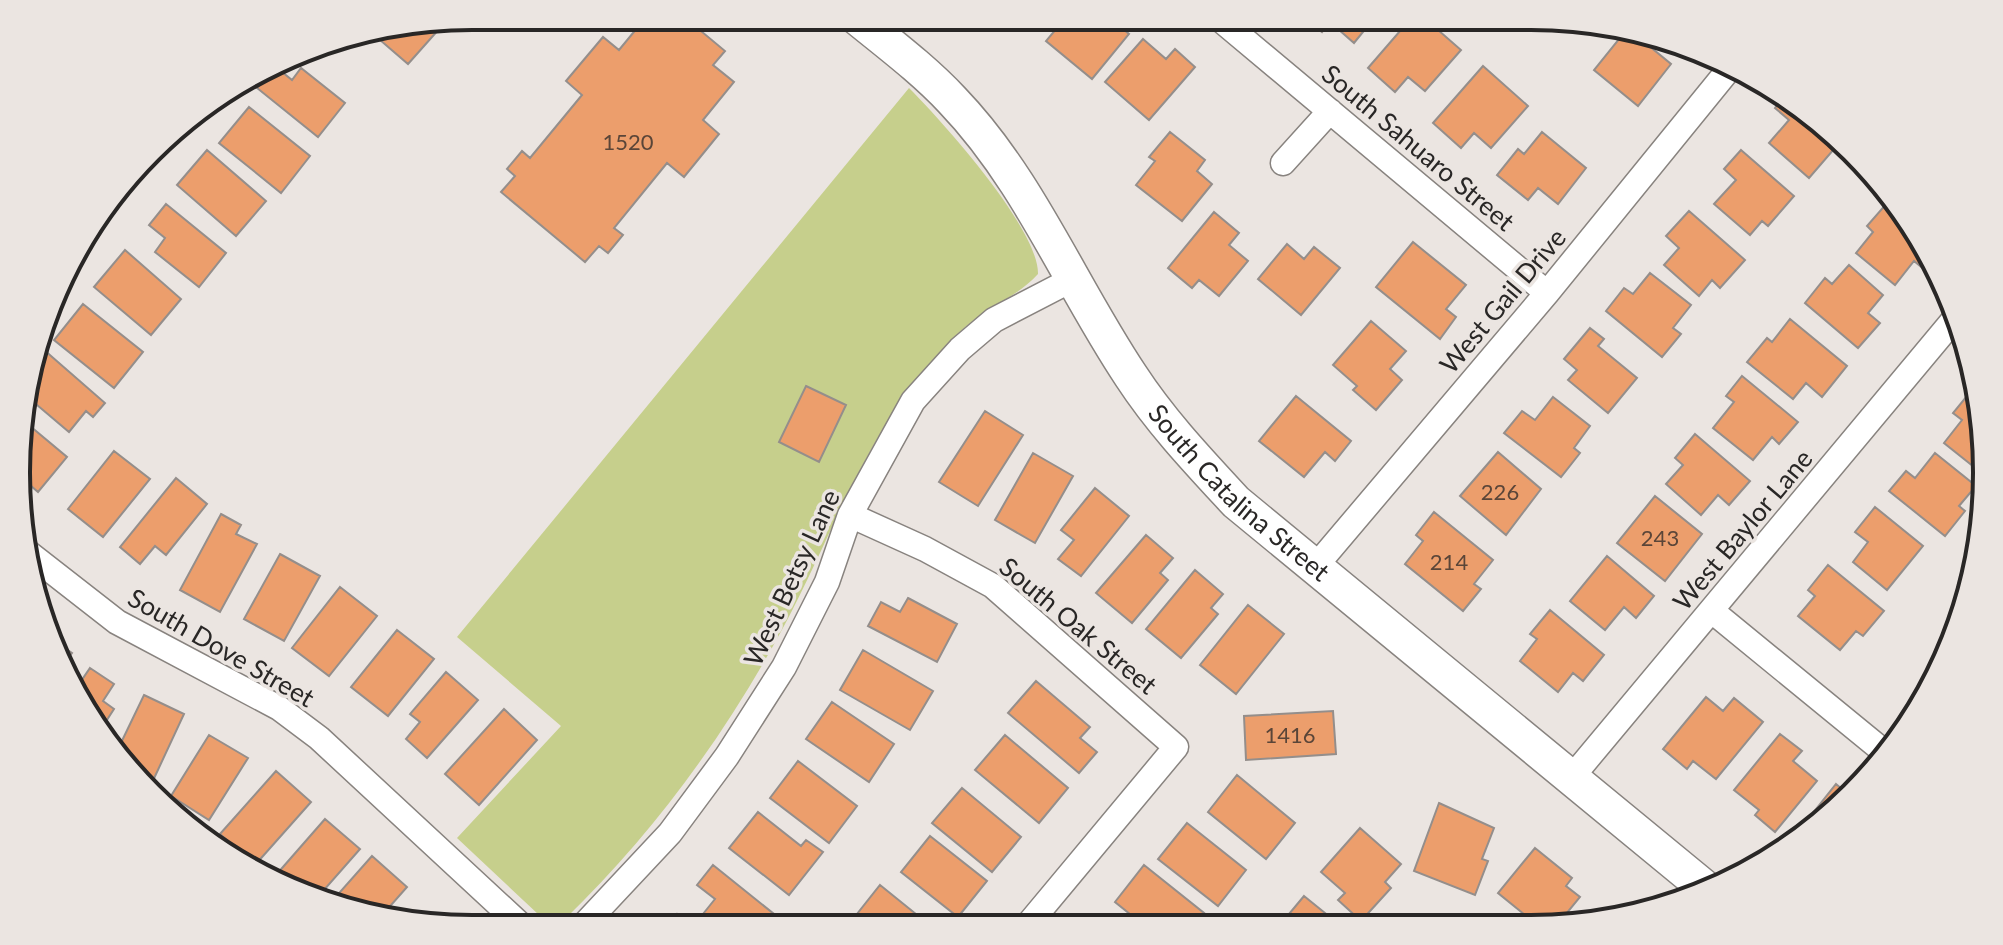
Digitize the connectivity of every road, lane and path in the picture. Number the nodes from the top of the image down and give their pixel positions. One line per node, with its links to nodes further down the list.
1 (871, 30): 6 (street, South Catalina Street)
2 (1233, 30): 4 (street, South Sahuaro Street)
3 (1724, 75): 7 (street, West Gail Drive)
4 (1330, 111): 5 (street); 7 (street, South Sahuaro Street)
5 (1283, 163)
6 (1073, 279): 9 (street, West Betsy Lane); 11 (street, South Catalina Street)
7 (1547, 293): 11 (street, West Gail Drive)
8 (1948, 326): 12 (street, West Baylor Lane)
9 (850, 515): 17 (street, West Betsy Lane); 18 (street, South Oak Street)
10 (40, 562): 16 (street, South Dove Street)
11 (1315, 567): 14 (street, South Catalina Street)
12 (1712, 611): 13 (street); 14 (street, West Baylor Lane)
13 (1878, 747)
14 (1572, 777): 15 (street, South Catalina Street)
15 (1698, 882)
16 (510, 915)
17 (593, 915)
18 (1036, 915)

